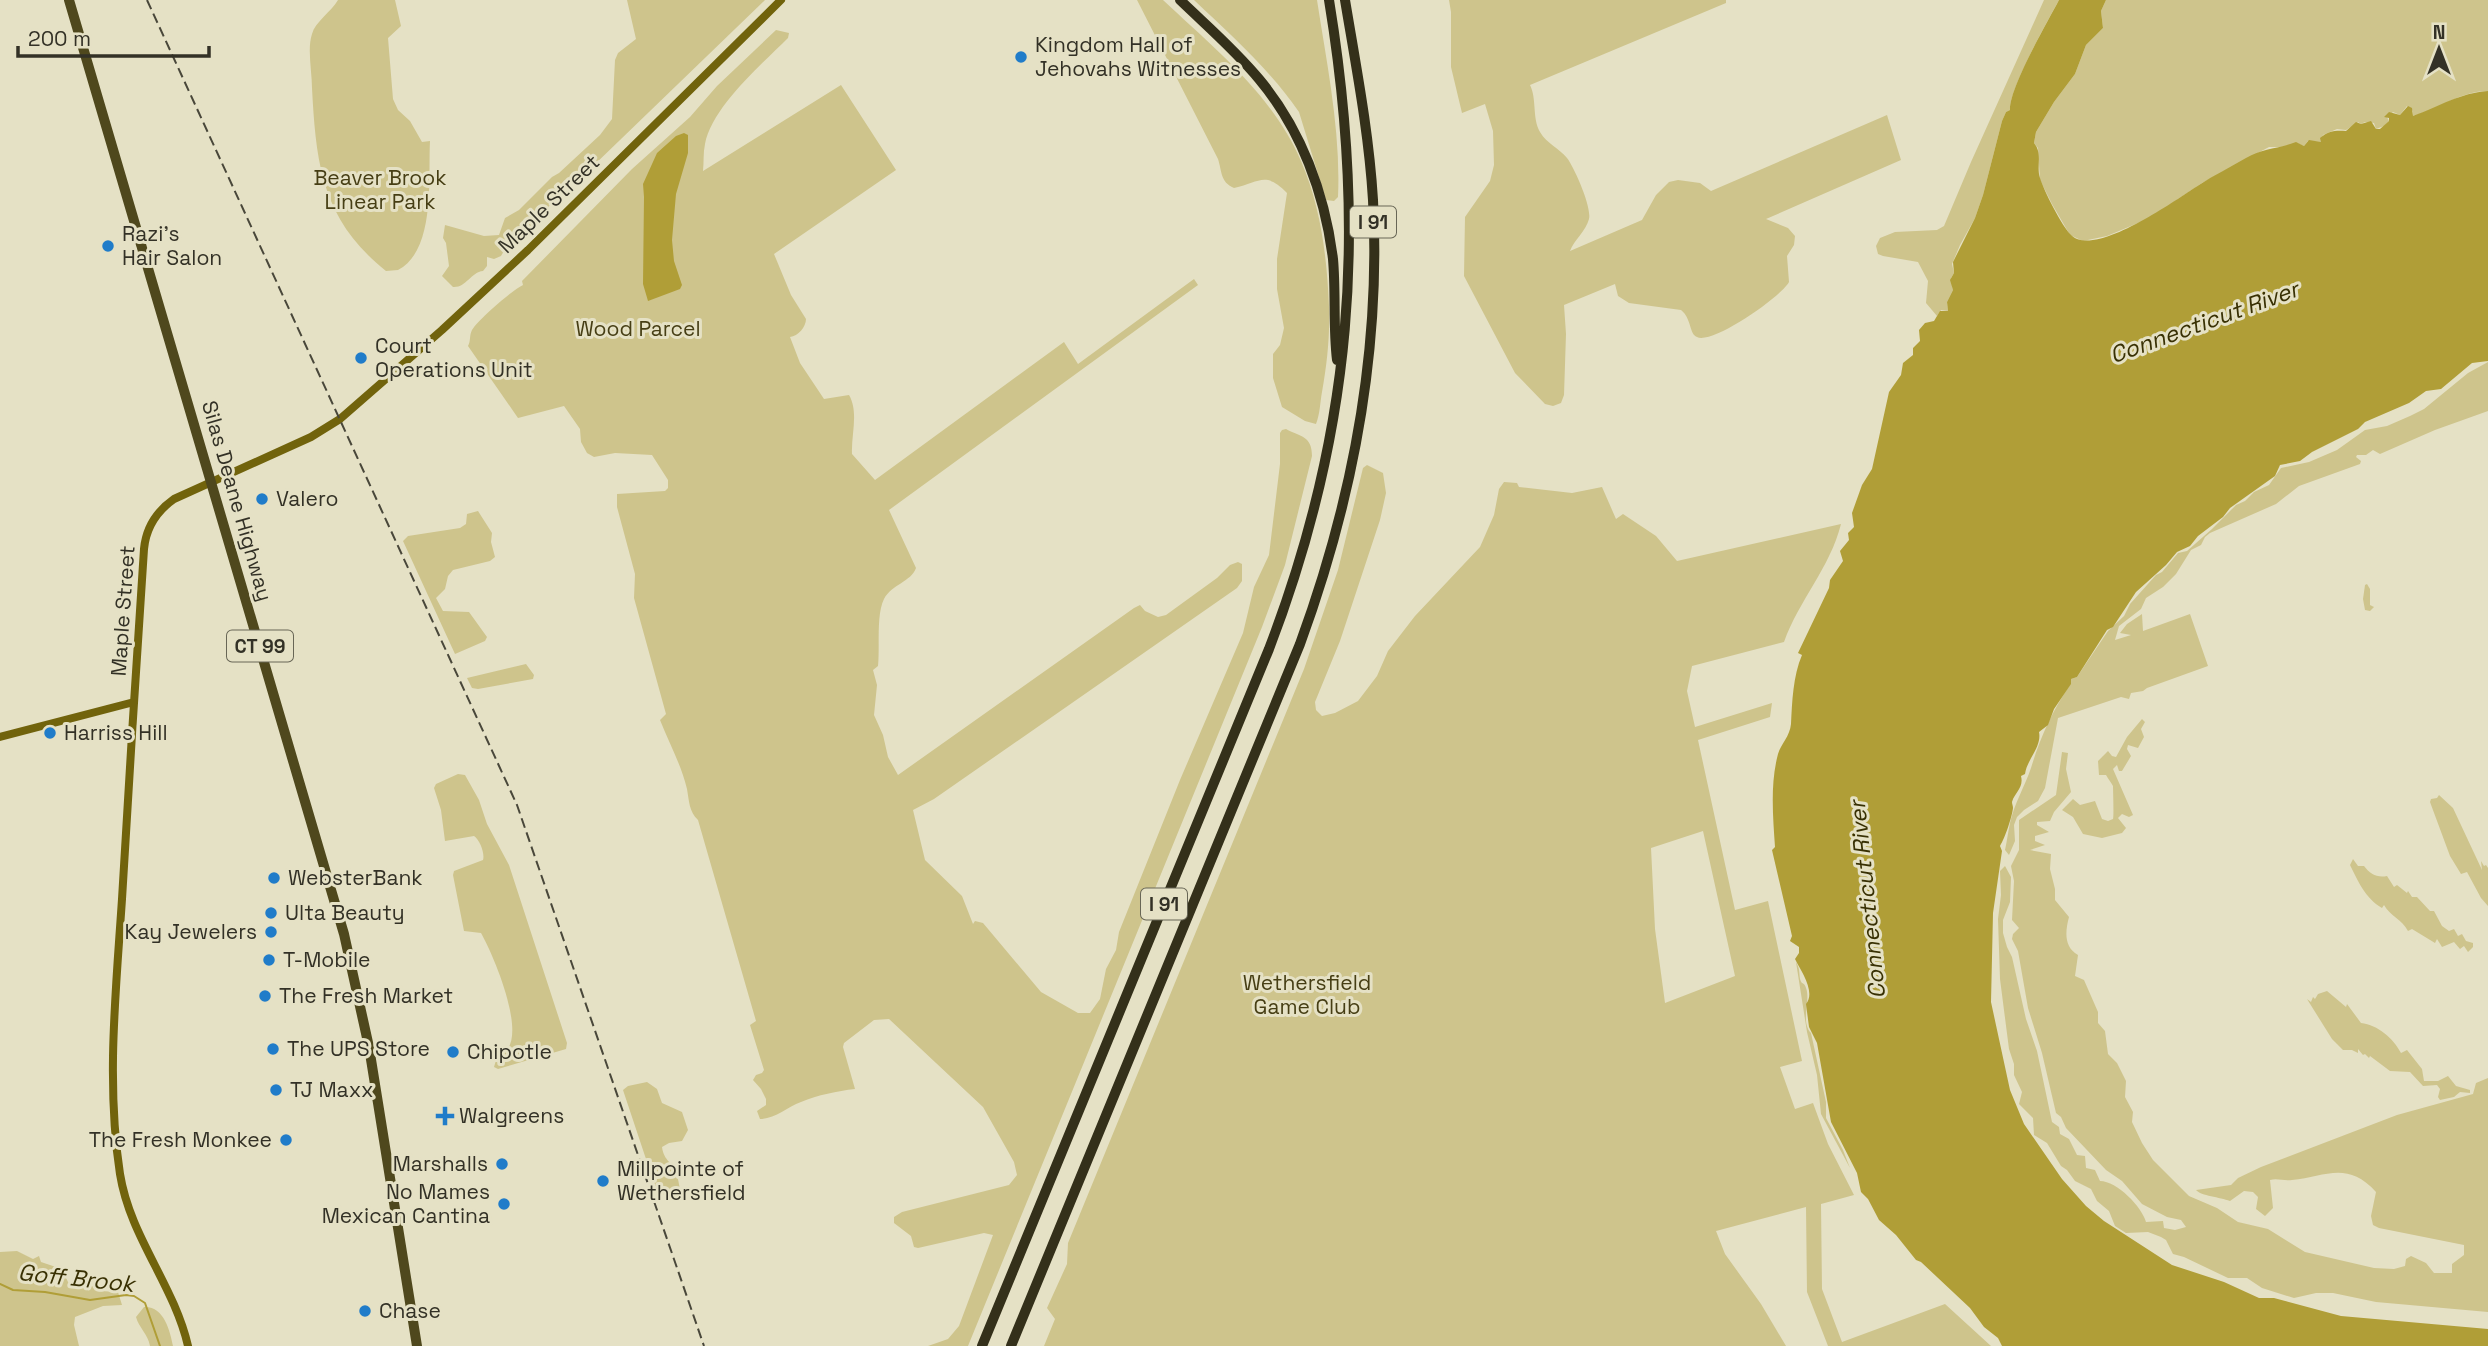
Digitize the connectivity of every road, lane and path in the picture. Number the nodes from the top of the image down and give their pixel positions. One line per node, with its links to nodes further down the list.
1 (69, 0): 7 (main road, Silas Deane Highway / CT 99)
2 (781, 0): 7 (main road, Maple Street)
3 (1180, 0): 6 (highway)
4 (1329, 0): 6 (highway, I 91)
5 (1345, 0): 13 (highway, I 91)
6 (1340, 375): 12 (highway, I 91)
7 (212, 483): 8 (main road, Maple Street); 11 (main road, Silas Deane Highway / CT 99)
8 (134, 702): 9 (main road); 10 (main road, Maple Street)
9 (0, 737)
10 (188, 1346)
11 (417, 1346)
12 (982, 1346)
13 (1011, 1346)

